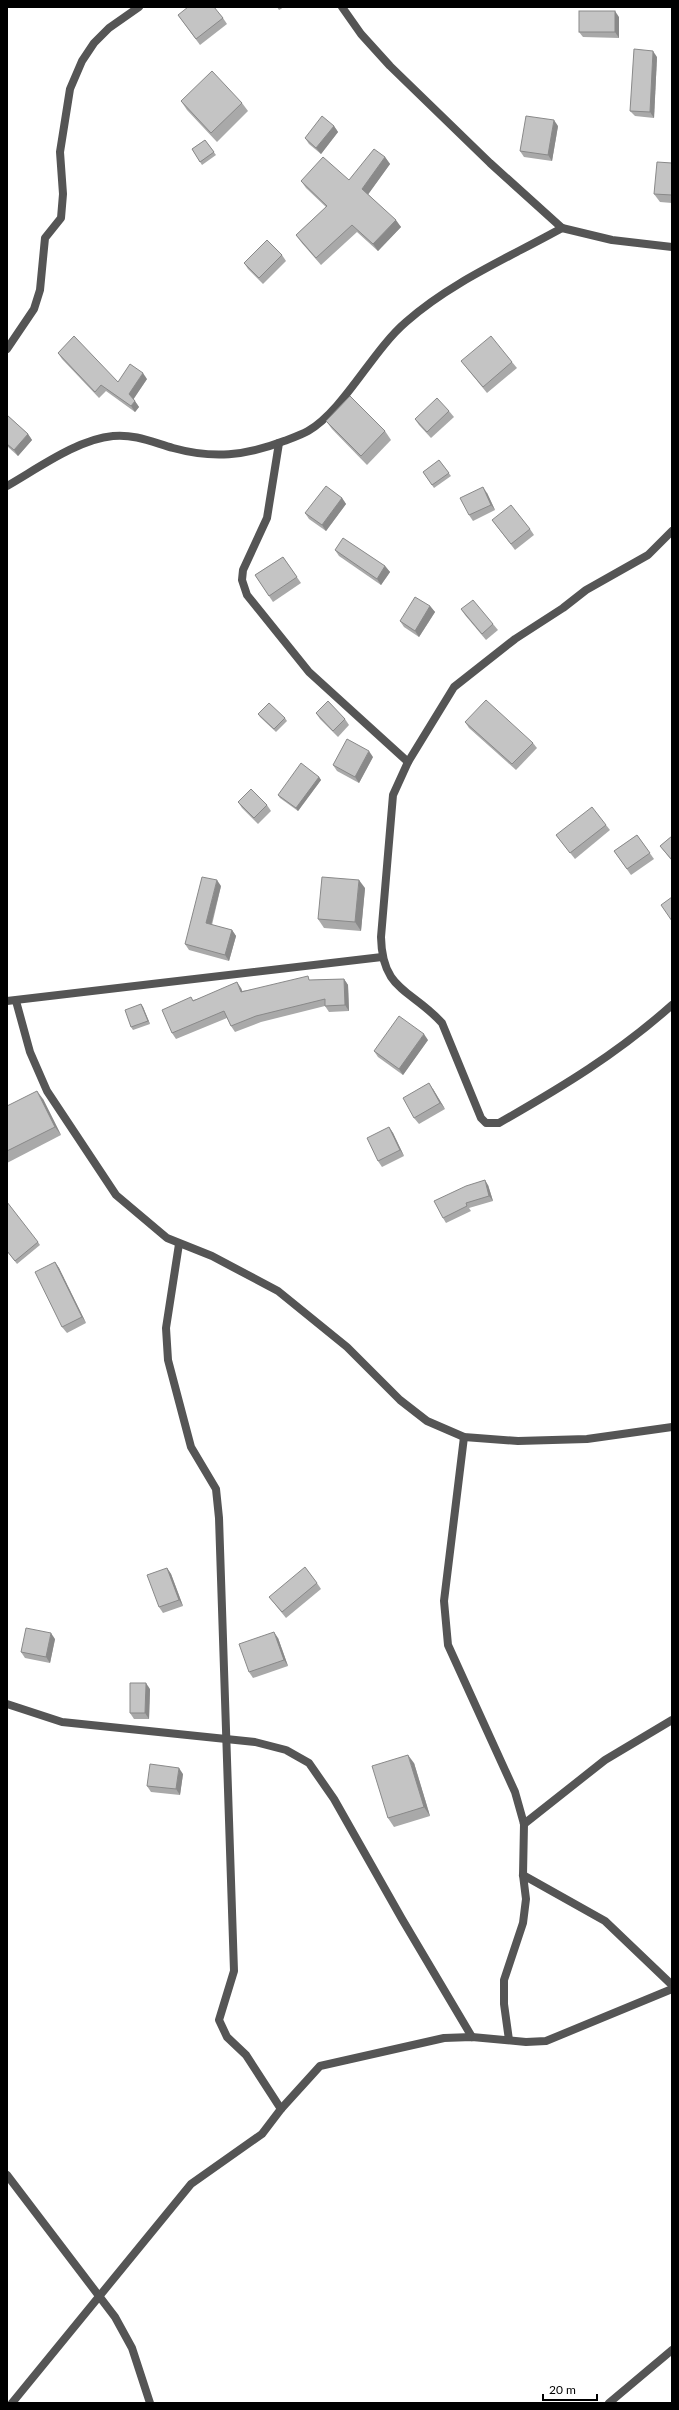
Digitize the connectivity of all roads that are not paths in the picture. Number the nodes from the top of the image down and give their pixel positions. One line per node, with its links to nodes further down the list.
1 (139, 7): 5 (street)
2 (342, 7): 3 (street)
3 (562, 228): 4 (street); 6 (street)
4 (672, 247)
5 (7, 349)
6 (278, 443): 7 (street); 9 (street)
7 (7, 486)
8 (672, 531): 9 (street)
9 (408, 762): 10 (street)
10 (382, 957): 11 (street); 12 (street)
11 (11, 1001): 13 (street)
12 (672, 1005)
13 (179, 1244): 15 (street); 18 (street)
14 (672, 1427): 15 (street)
15 (464, 1437): 19 (street)
16 (7, 1704): 18 (street)
17 (672, 1720): 19 (street)
18 (226, 1738): 23 (street); 25 (street)
19 (524, 1824): 20 (street)
20 (523, 1875): 21 (street); 24 (street)
21 (672, 1985)
22 (672, 1989): 24 (street)
23 (472, 2037): 24 (street); 25 (street)
24 (509, 2040)
25 (281, 2109): 27 (street)
26 (7, 2175): 27 (street)
27 (99, 2296): 29 (street); 30 (street)
28 (672, 2350): 31 (street)
29 (12, 2403)
30 (150, 2403)
31 (609, 2403)

